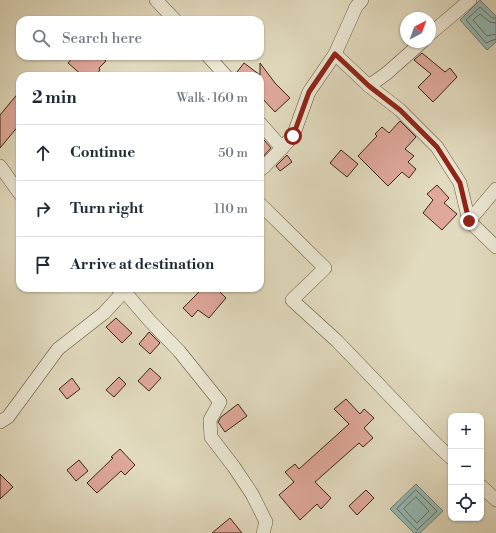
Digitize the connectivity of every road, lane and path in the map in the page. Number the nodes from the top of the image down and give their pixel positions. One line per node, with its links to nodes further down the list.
1 (156, 0): 4 (street)
2 (362, 0): 7 (street)
3 (470, 0): 5 (street)
4 (171, 16)
5 (436, 29)
6 (415, 48): 10 (street)
7 (335, 54): 10 (street); 12 (street)
8 (212, 60): 9 (street)
9 (222, 72)
10 (369, 86): 18 (street)
11 (264, 128): 12 (street)
12 (282, 148): 14 (street)
13 (0, 166): 15 (street)
14 (264, 167)
15 (16, 188)
16 (496, 188): 18 (street)
17 (264, 208): 23 (street)
18 (469, 221): 19 (street)
19 (496, 247)
20 (121, 292): 22 (street)
21 (126, 292): 26 (street)
22 (0, 422)
23 (448, 455)
24 (484, 489): 25 (street)
25 (496, 500)
26 (263, 533)

